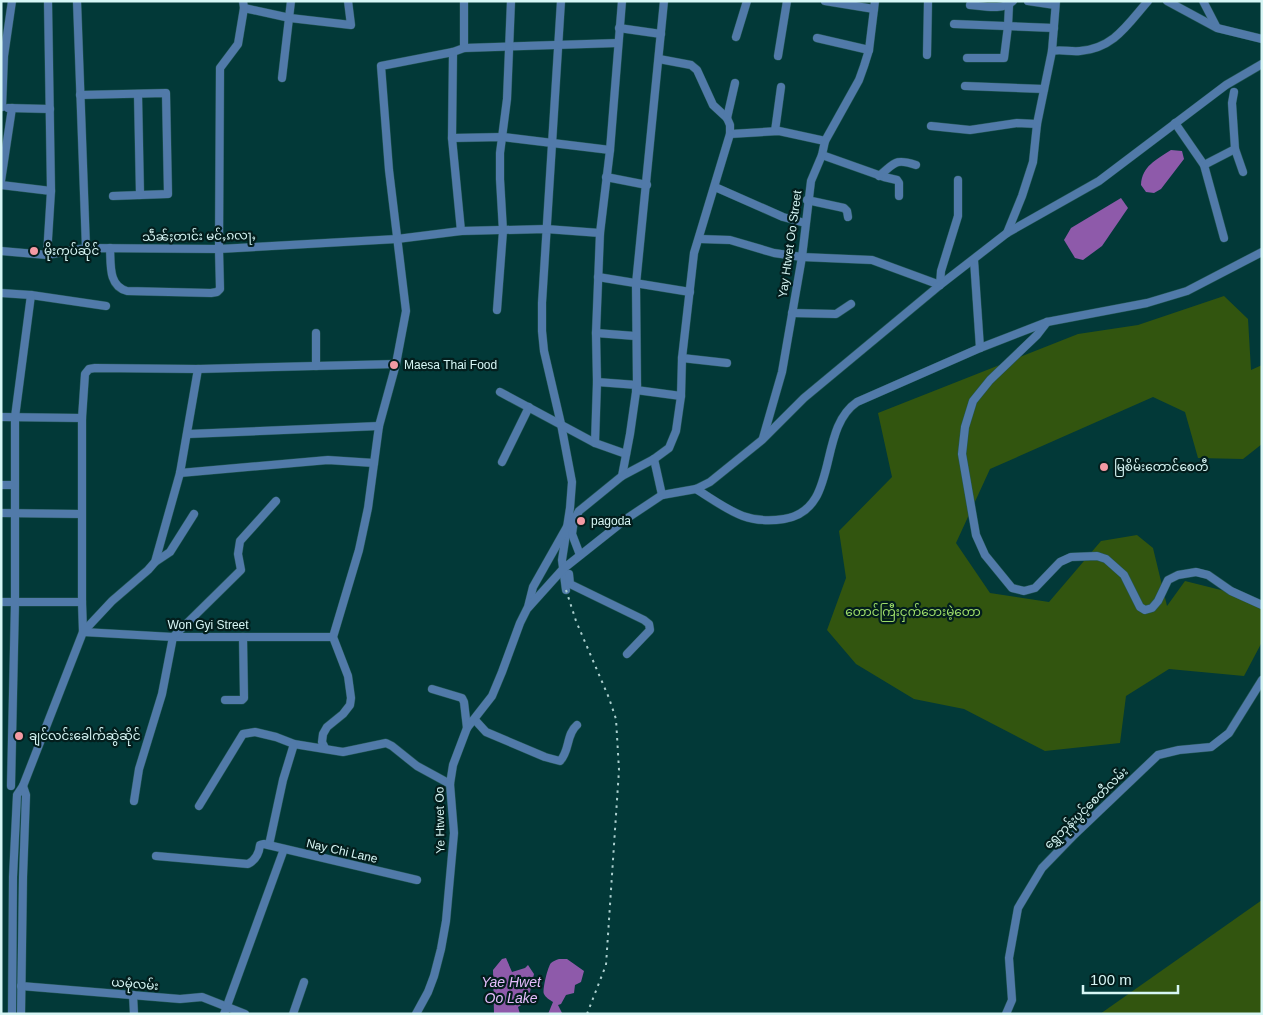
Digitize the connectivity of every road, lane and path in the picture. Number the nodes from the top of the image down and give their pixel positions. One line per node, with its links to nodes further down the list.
1 (12, 1): 42 (street)
2 (48, 1): 57 (street)
3 (77, 1): 54 (street)
4 (291, 1): 24 (street)
5 (348, 1): 24 (street)
6 (464, 1): 37 (street)
7 (511, 1): 36 (street)
8 (562, 1): 35 (street)
9 (622, 1): 27 (street)
10 (664, 1): 30 (street)
11 (747, 1): 31 (street)
12 (787, 1): 43 (street)
13 (825, 1): 22 (street)
14 (928, 1): 41 (street)
15 (1028, 1): 20 (street)
16 (1148, 1): 39 (street)
17 (1167, 1): 29 (street)
18 (1203, 1): 29 (street)
19 (1011, 3): 23 (street); 26 (street)
20 (1056, 3): 28 (street)
21 (244, 5): 24 (street); 98 (street)
22 (875, 5): 38 (street, Yay Htwet Oo Street)
23 (970, 5)
24 (290, 18): 47 (street)
25 (954, 24): 26 (street)
26 (1008, 26): 28 (street); 44 (street)
27 (619, 28): 30 (street); 34 (street)
28 (1054, 28): 39 (street)
29 (1218, 28): 33 (street)
30 (661, 34): 45 (street)
31 (736, 37)
32 (817, 38): 38 (street)
33 (1262, 39)
34 (618, 43): 35 (street); 69 (street)
35 (558, 45): 36 (street); 67 (street)
36 (510, 46): 37 (street); 64 (street)
37 (464, 48): 40 (street)
38 (869, 50): 66 (street, Yay Htwet Oo Street)
39 (1052, 51): 51 (street)
40 (454, 52): 65 (street); 94 (street)
41 (927, 55)
42 (3, 56): 55 (street)
43 (778, 56)
44 (967, 58)
45 (659, 59): 58 (street); 79 (street)
46 (1262, 64): 59 (street)
47 (282, 78)
48 (735, 83): 58 (street)
49 (965, 86): 51 (street)
50 (782, 87): 62 (street)
51 (1044, 89): 60 (street)
52 (1234, 92): 68 (street)
53 (138, 94): 54 (street); 82 (street); 82 (street)
54 (80, 95): 96 (street)
55 (2, 107): 56 (street)
56 (12, 108): 57 (street); 77 (street)
57 (50, 109): 81 (street)
58 (727, 118): 63 (street)
59 (1175, 123): 71 (street); 92 (street)
60 (1038, 124): 61 (street); 92 (street)
61 (931, 126)
62 (775, 131): 63 (street); 66 (street)
63 (730, 134): 80 (street)
64 (503, 137): 65 (street); 67 (street); 90 (street)
65 (452, 138): 89 (street)
66 (825, 141): 70 (street, Yay Htwet Oo Street)
67 (553, 144): 69 (street); 88 (street)
68 (1235, 149): 71 (street); 73 (street)
69 (610, 150): 75 (street)
70 (822, 155): 74 (street); 85 (street, Yay Htwet Oo Street)
71 (1204, 165): 93 (street)
72 (916, 166): 74 (street)
73 (1243, 172)
74 (879, 176): 84 (street)
75 (606, 177): 79 (street); 91 (street)
76 (958, 180): 106 (street)
77 (1, 181)
78 (1, 185): 81 (street)
79 (647, 185): 105 (street)
80 (714, 186): 87 (street); 95 (street)
81 (51, 191): 101 (street)
82 (140, 195): 83 (street)
83 (113, 196)
84 (898, 196)
85 (807, 200): 86 (street); 87 (street, Yay Htwet Oo Street)
86 (848, 217)
87 (805, 223): 102 (street, Yay Htwet Oo Street)
88 (548, 230): 90 (street, သဵၼ်ႈတၢင်း မင်ႇၵလႃႇ); 91 (street, သဵၼ်ႈတၢင်း မင်ႇၵလႃႇ); 132 (street)
89 (461, 231): 90 (street, သဵၼ်ႈတၢင်း မင်ႇၵလႃႇ); 94 (street, သဵၼ်ႈတၢင်း မင်ႇၵလႃႇ)
90 (503, 231): 112 (street)
91 (600, 233): 104 (street)
92 (1007, 233): 103 (street)
93 (1224, 238)
94 (397, 239): 98 (street, သဵၼ်ႈတၢင်း မင်ႇၵလႃႇ); 121 (street)
95 (700, 239): 102 (street); 107 (street)
96 (86, 248): 97 (street, သဵၼ်ႈတၢင်း မင်ႇၵလႃႇ); 101 (street, သဵၼ်ႈတၢင်း မင်ႇၵလႃႇ)
97 (110, 248): 98 (street, သဵၼ်ႈတၢင်း မင်ႇၵလႃႇ); 98 (street)
98 (218, 249)
99 (1, 252): 101 (street, သဵၼ်ႈတၢင်း မင်ႇၵလႃႇ)
100 (1262, 252): 114 (street)
101 (47, 255)
102 (802, 257): 106 (street); 113 (street, Yay Htwet Oo Street)
103 (974, 260): 106 (street); 118 (street)
104 (598, 277): 105 (street); 116 (street)
105 (636, 284): 107 (street); 117 (street)
106 (940, 285): 135 (street)
107 (690, 292): 119 (street)
108 (1, 293): 109 (street)
109 (31, 295): 111 (street); 130 (street)
110 (851, 304): 113 (street)
111 (106, 306)
112 (497, 310)
113 (792, 314): 135 (street, Yay Htwet Oo Street)
114 (1047, 322): 118 (street); 160 (street)
115 (316, 333): 122 (street)
116 (596, 333): 117 (street); 124 (street)
117 (635, 336): 125 (street)
118 (980, 348): 145 (street)
119 (682, 358): 120 (street); 127 (street)
120 (727, 363)
121 (396, 364): 122 (street); 133 (street)
122 (316, 366): 123 (street)
123 (198, 369): 131 (street); 134 (street)
124 (597, 382): 125 (street); 136 (street)
125 (636, 387): 127 (street); 137 (street)
126 (500, 392): 128 (street)
127 (682, 396): 138 (street)
128 (528, 407): 132 (street); 139 (street)
129 (1, 417): 130 (street)
130 (15, 417): 131 (street); 144 (street)
131 (82, 418): 150 (street)
132 (562, 424): 136 (street); 152 (street)
133 (379, 426): 134 (street); 140 (street)
134 (188, 434): 141 (street)
135 (762, 440): 145 (street)
136 (595, 443): 137 (street)
137 (626, 454): 142 (street)
138 (654, 459): 142 (street); 146 (street)
139 (502, 462)
140 (374, 463): 141 (street); 165 (street)
141 (180, 473): 154 (street)
142 (622, 476): 152 (street)
143 (1, 485): 144 (street)
144 (14, 485): 149 (street)
145 (696, 489): 146 (street)
146 (662, 495): 153 (street)
147 (276, 501): 163 (street)
148 (1, 513): 149 (street)
149 (14, 513): 150 (street); 158 (street)
150 (81, 514): 159 (street)
151 (194, 514): 154 (street)
152 (571, 523): 153 (street); 155 (street); 161 (street)
153 (580, 555): 155 (street)
154 (155, 562): 162 (street)
155 (566, 567): 156 (street); 161 (street); 166 (street)
156 (566, 590)
157 (1, 602): 158 (street)
158 (15, 602): 159 (street); 177 (street)
159 (82, 602): 162 (street)
160 (1262, 605)
161 (527, 609): 170 (street, Ye Htwet Oo)
162 (83, 632): 163 (street, Won Gyi Street); 178 (street)
163 (173, 637): 164 (street, Won Gyi Street); 179 (street)
164 (243, 637): 165 (street, Won Gyi Street); 169 (street)
165 (333, 637): 174 (street)
166 (627, 654)
167 (1262, 680): 195 (street, ရွှေဘုန်းပွင့်စေတီလမ်း)
168 (432, 689): 172 (street)
169 (225, 700)
170 (475, 720): 171 (street); 172 (street, Ye Htwet Oo)
171 (577, 725)
172 (467, 728): 175 (street, Ye Htwet Oo)
173 (294, 744): 174 (street); 180 (street); 181 (street)
174 (325, 748): 175 (street)
175 (450, 784): 194 (street, Ye Htwet Oo)
176 (1, 786): 177 (street)
177 (12, 786): 178 (street)
178 (23, 786): 186 (street); 189 (street)
179 (134, 801)
180 (199, 806)
181 (265, 845): 182 (street, Nay Chi Lane); 183 (street)
182 (284, 849): 184 (street, Nay Chi Lane); 188 (street)
183 (156, 856)
184 (417, 880)
185 (304, 982): 193 (street)
186 (21, 986): 187 (street, ယမုံလမ်း); 190 (street)
187 (133, 995): 188 (street, ယမုံလမ်း); 191 (street)
188 (225, 1010): 192 (street, ယမုံလမ်း)
189 (12, 1014)
190 (21, 1014)
191 (134, 1014)
192 (244, 1014)
193 (294, 1014)
194 (416, 1014)
195 (1006, 1014)

